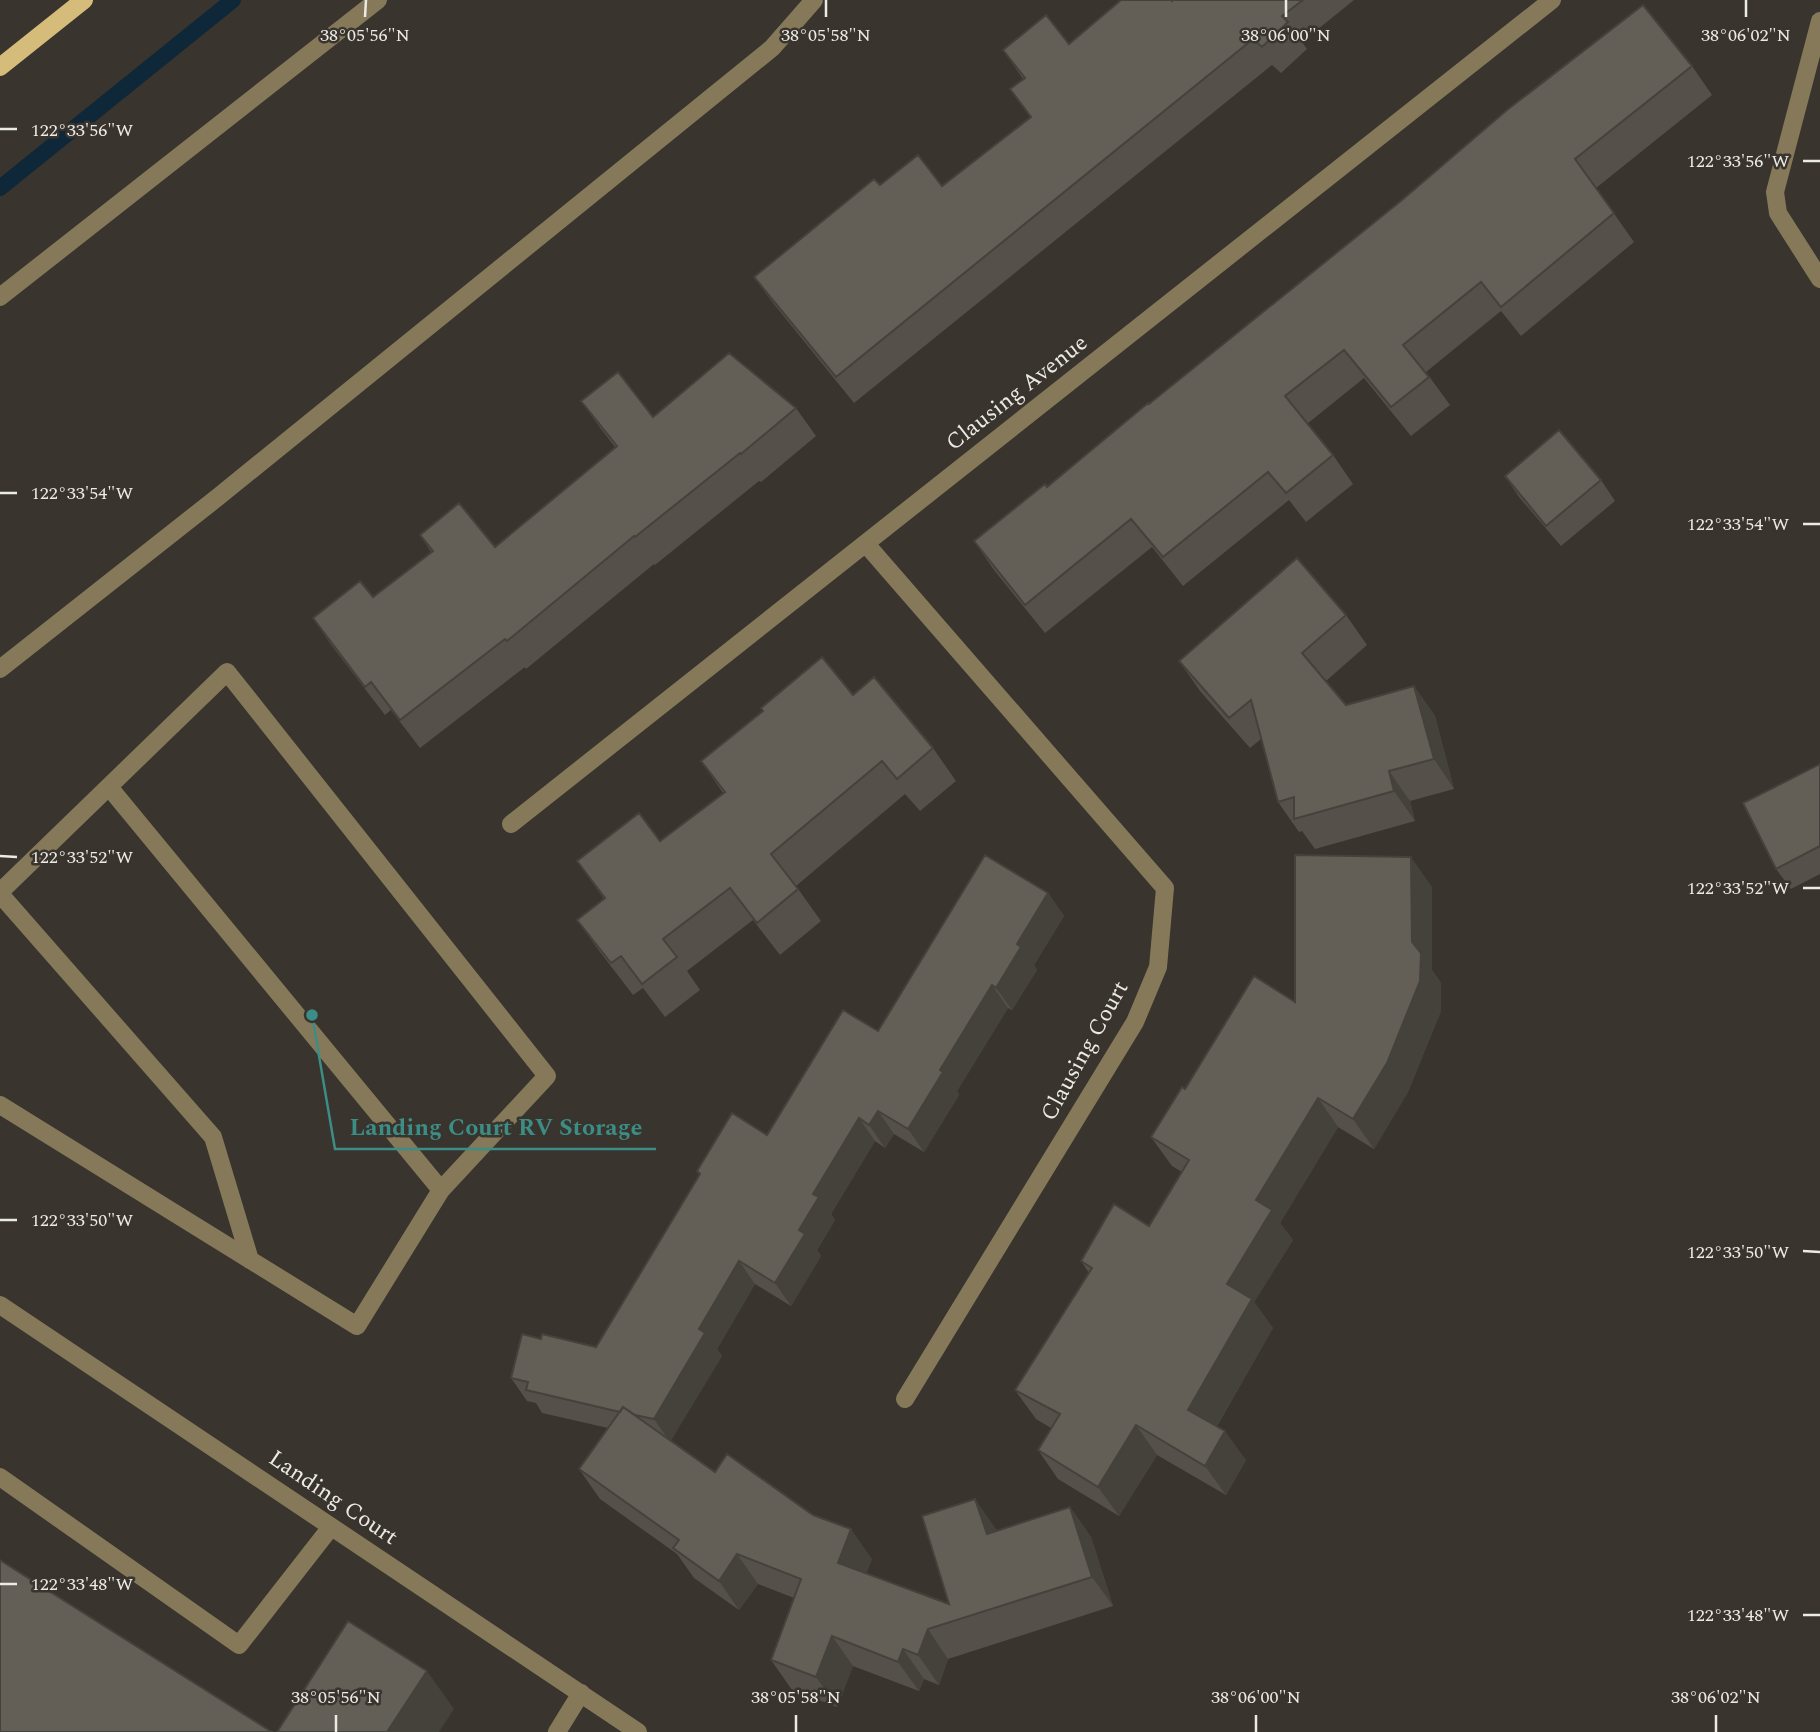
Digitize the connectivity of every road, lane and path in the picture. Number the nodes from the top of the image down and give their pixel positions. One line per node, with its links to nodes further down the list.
1 (83, 0): 6 (main road)
2 (378, 0): 8 (street)
3 (814, 0): 10 (street)
4 (1552, 0): 9 (street, Clausing Avenue)
5 (1820, 21): 7 (street)
6 (0, 67)
7 (1820, 279)
8 (0, 297)
9 (866, 544): 12 (street, Clausing Avenue); 18 (street, Clausing Court)
10 (0, 669)
11 (109, 786): 13 (street); 15 (street); 15 (street)
12 (511, 824)
13 (0, 893): 16 (street)
14 (0, 1105): 16 (street)
15 (441, 1190): 16 (street)
16 (250, 1260)
17 (0, 1305): 20 (street, Landing Court)
18 (905, 1399)
19 (0, 1477): 20 (street)
20 (331, 1527): 21 (street, Landing Court)
21 (581, 1693): 22 (street); 23 (street, Landing Court)
22 (557, 1732)
23 (638, 1732)

